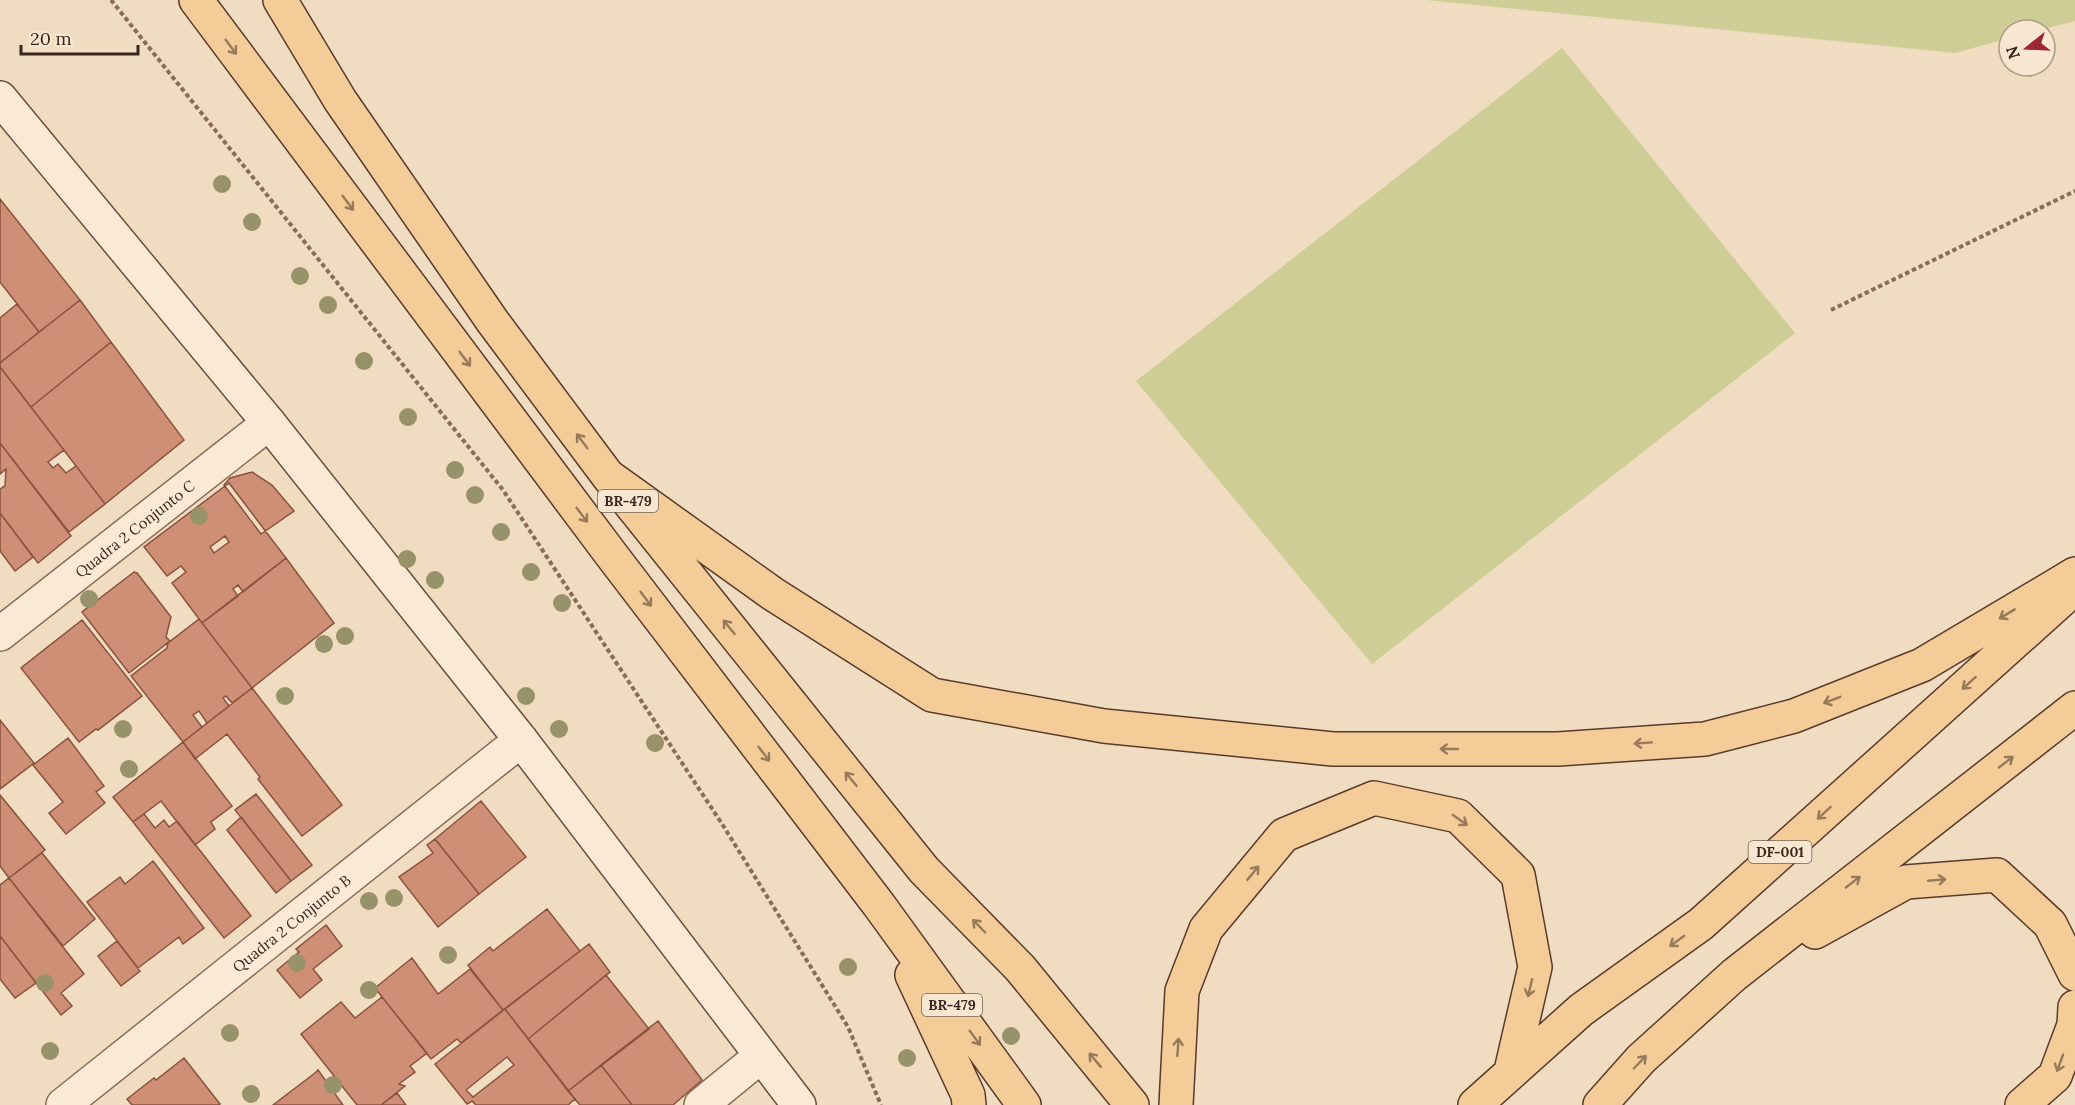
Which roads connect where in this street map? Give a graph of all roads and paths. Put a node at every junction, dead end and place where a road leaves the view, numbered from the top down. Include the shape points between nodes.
1 (111, 0) edge
2 (196, 0) edge
3 (280, 0) edge
4 (3, 106) edge
5 (2075, 191) edge
6 (1831, 310) dead end
7 (268, 423) junction
8 (608, 476) junction
9 (2075, 574) edge
10 (2075, 588) edge
11 (0, 634) edge
12 (2075, 708) edge
13 (521, 740) junction
14 (879, 905) junction
15 (2075, 974) edge
16 (1734, 975) junction
17 (2075, 1006) edge
18 (761, 1056) junction
19 (1511, 1071) junction
20 (63, 1105) edge
21 (701, 1105) edge
22 (799, 1105) edge
23 (881, 1105) edge
24 (969, 1105) edge
25 (1024, 1105) edge
26 (1132, 1105) edge
27 (1176, 1105) edge
28 (1475, 1105) edge
29 (1600, 1105) edge
30 (2022, 1105) edge

1 - 23 path via 503,490 724,827 848,1027
2 -> 14 main road, BR-479
8 -> 3 main road, BR-479 via 486,312 340,100
4 - 7 street
5 - 6 path
7 - 11 street, Quadra 2 Conjunto C
7 - 13 street
9 -> 8 main road via 1922,665 1794,716 1704,739 1558,749 1333,749 1104,726 932,694 773,594
26 -> 8 main road, BR-479 via 1020,968 924,870
10 -> 19 main road, DF-001 via 1701,924 1581,1010
16 -> 12 main road
13 - 18 street
13 - 20 street, Quadra 2 Conjunto B
14 - 24 main road via 968,1095
14 -> 25 main road, BR-479
16 -> 15 main road via 1906,882 1997,875 2050,924
29 -> 16 main road via 1641,1059
17 -> 30 main road via 2074,1025 2055,1076
18 - 21 street
18 - 22 street
27 -> 19 main road via 1182,991 1206,929 1284,835 1374,798 1458,816 1518,875 1535,967
19 - 28 main road, DF-001

